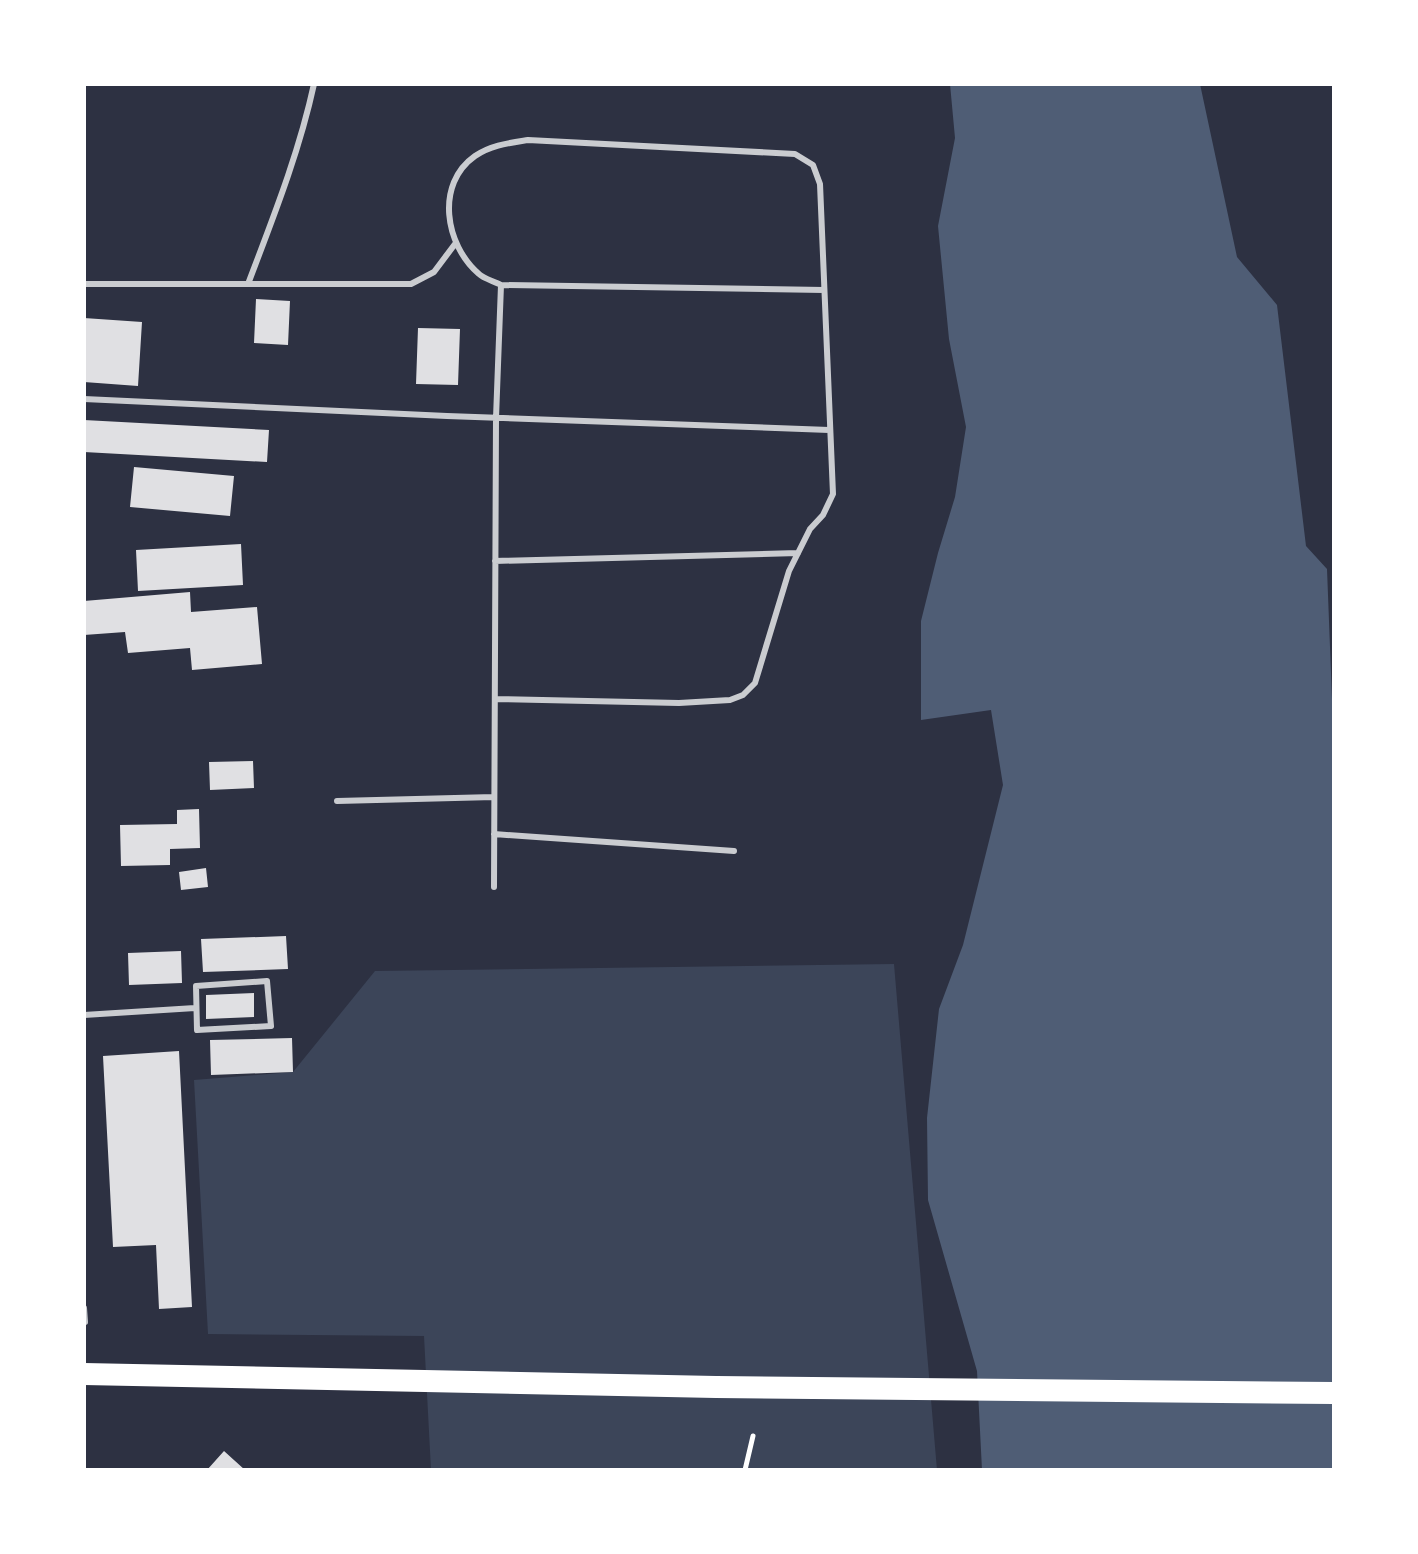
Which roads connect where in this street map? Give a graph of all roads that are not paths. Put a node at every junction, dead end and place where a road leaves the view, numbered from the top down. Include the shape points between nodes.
1 (314, 84) edge
2 (455, 244) junction
3 (84, 284) edge
4 (248, 284) junction
5 (501, 285) junction
6 (824, 290) junction
7 (84, 399) edge
8 (496, 418) junction
9 (829, 430) junction
10 (798, 553) junction
11 (495, 561) junction
12 (495, 699) junction
13 (494, 797) junction
14 (337, 801) dead end
15 (494, 834) junction
16 (734, 851) dead end
17 (494, 887) dead end
18 (195, 1008) junction
19 (84, 1015) edge
20 (84, 1308) edge
21 (85, 1322) edge
22 (84, 1374) edge
23 (1334, 1393) edge

1 - 4 lane via 279,203
2 - 4 lane via 434,272 411,284
2 - 5 lane via 479,274
2 - 6 lane via 448,216 450,192 474,156 496,145 528,140 795,154 813,165 820,184
3 - 4 lane
5 - 6 lane
5 - 8 lane
6 - 9 lane
7 - 8 lane
8 - 9 lane
8 - 11 lane
9 - 10 lane via 833,494
10 - 11 lane
10 - 12 lane via 755,683 743,695 679,703
11 - 12 lane
12 - 13 lane
13 - 14 lane
13 - 15 lane
15 - 16 lane
15 - 17 lane
18 - 18 lane via 197,1030 271,1026 267,981 196,986
18 - 19 lane
20 - 21 lane
22 - 23 highway

